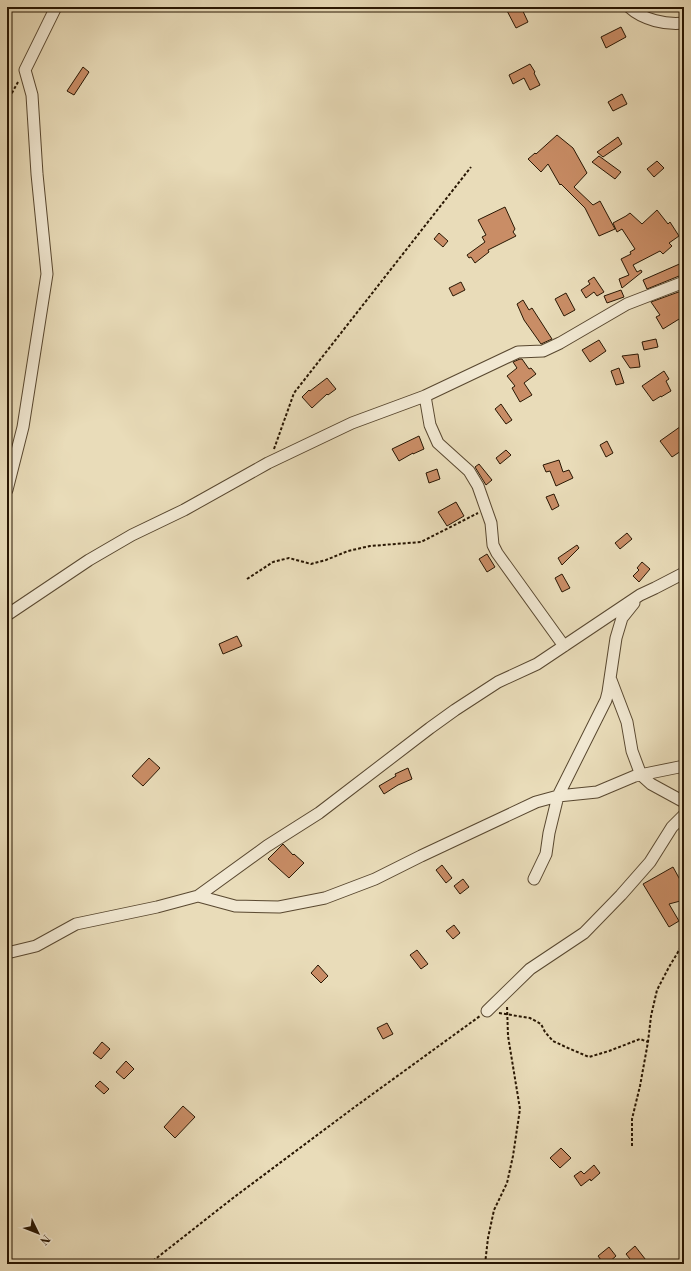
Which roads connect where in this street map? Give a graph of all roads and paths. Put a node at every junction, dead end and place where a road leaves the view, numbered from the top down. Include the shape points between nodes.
1 (56, 7) edge
2 (630, 7) edge
3 (684, 23) edge
4 (25, 70) junction
5 (7, 102) edge
6 (471, 167) dead end
7 (684, 282) edge
8 (425, 396) junction
9 (268, 463) junction
10 (7, 490) edge
11 (486, 508) junction
12 (684, 573) edge
13 (247, 579) dead end
14 (640, 595) junction
15 (7, 615) edge
16 (564, 646) junction
17 (610, 678) junction
18 (684, 766) edge
19 (641, 775) junction
20 (558, 796) junction
21 (684, 802) edge
22 (684, 815) edge
23 (534, 879) dead end
24 (198, 896) junction
25 (684, 942) edge
26 (7, 953) edge
27 (508, 992) junction
28 (487, 1011) junction
29 (507, 1014) junction
30 (648, 1042) junction
31 (632, 1146) dead end
32 (149, 1264) edge
33 (485, 1264) edge

1 - 4 street
2 - 3 street via 636,13 658,21
4 - 5 path
4 - 10 street via 32,95 37,174 48,274 23,427
6 - 9 path via 294,393
7 - 8 street via 627,304 543,351 518,352
8 - 9 street via 352,423
8 - 11 street via 430,425 438,443 469,471
9 - 15 street via 89,560
11 - 13 path via 421,542 370,546 310,564 289,558 273,562
11 - 16 street via 491,523 493,545
12 - 14 street
14 - 16 street
14 - 17 street via 622,618
16 - 24 street via 537,664 498,682 462,706 319,813
17 - 19 street via 627,722 632,751
17 - 20 street via 606,700
18 - 19 street
19 - 20 street via 597,792
19 - 21 street via 651,784
20 - 23 street via 546,854
20 - 24 street via 536,802 375,879 324,898 279,907 235,906
22 - 27 street via 672,827 650,862 584,933 530,969
24 - 26 street via 76,924 36,946
25 - 30 path via 657,990
27 - 28 street
27 - 29 path
28 - 29 path
28 - 32 path via 233,1198
29 - 30 path via 530,1018 541,1024 553,1041 589,1057 640,1039
29 - 33 path via 520,1109 513,1156 506,1183 494,1210
30 - 31 path via 632,1119

